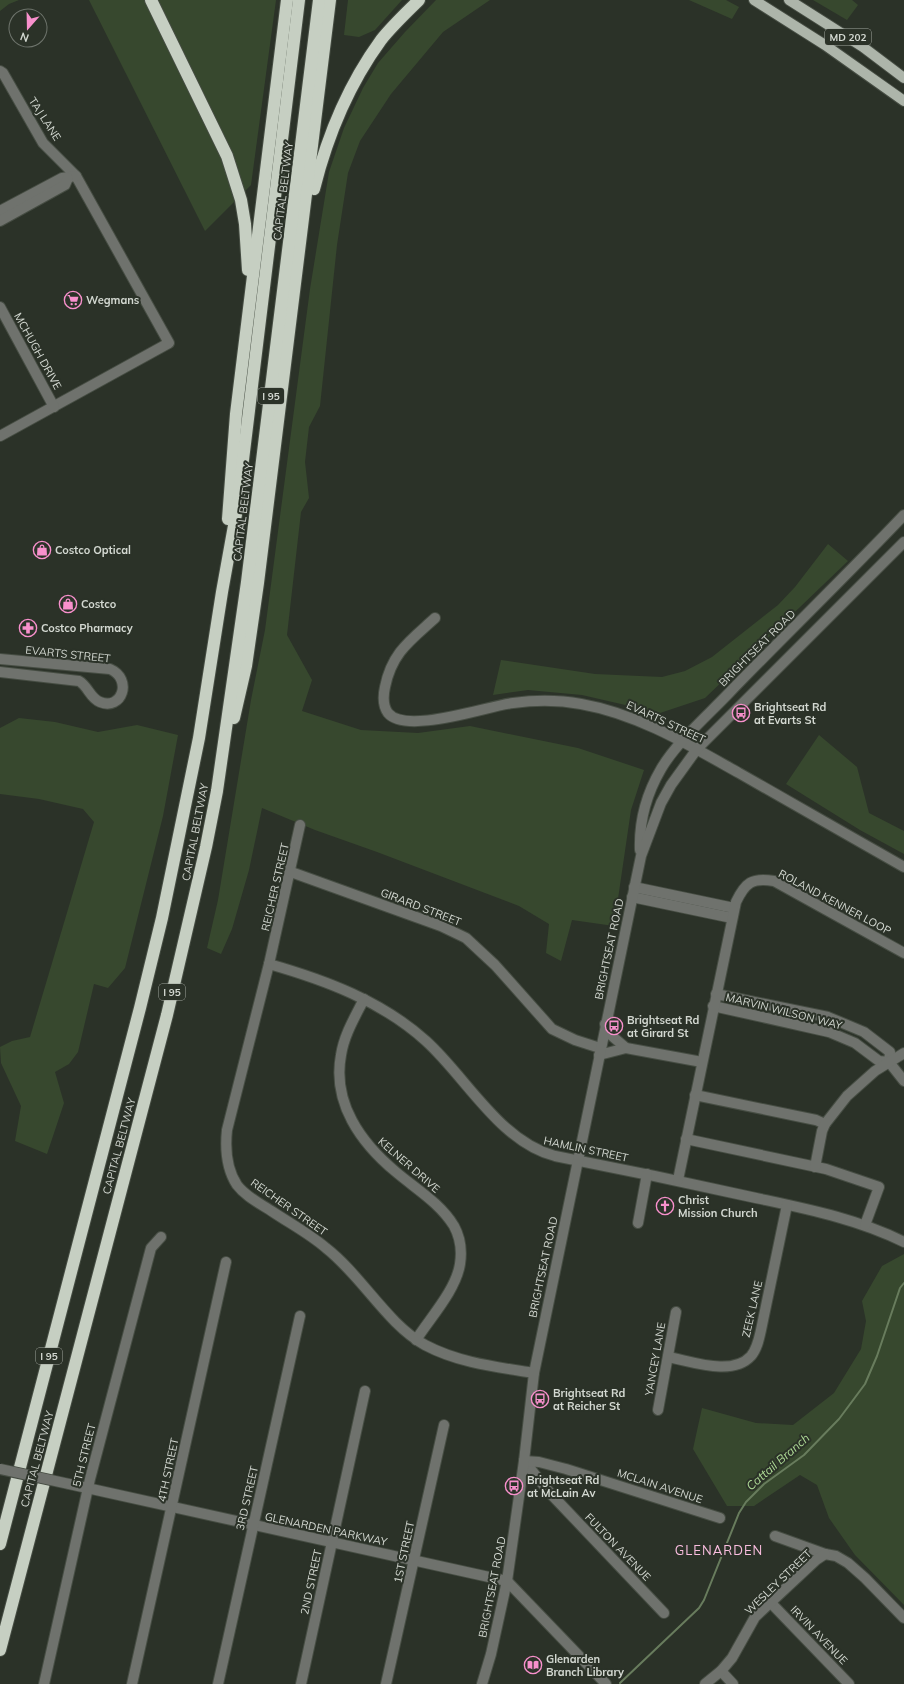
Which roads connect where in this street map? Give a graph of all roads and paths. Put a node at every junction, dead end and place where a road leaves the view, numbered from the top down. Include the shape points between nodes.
1 (151, 0) edge
2 (287, 0) edge
3 (299, 0) edge
4 (319, 0) edge
5 (330, 0) edge
6 (419, 0) edge
7 (754, 0) edge
8 (789, 0) edge
9 (0, 71) edge
10 (904, 78) edge
11 (904, 101) edge
12 (72, 177) junction
13 (0, 211) edge
14 (0, 222) edge
15 (300, 247) junction
16 (0, 307) edge
17 (248, 317) junction
18 (54, 407) junction
19 (0, 436) edge
20 (904, 516) edge
21 (904, 542) edge
22 (222, 592) junction
23 (435, 618) dead end
24 (0, 659) edge
25 (0, 672) edge
26 (682, 742) junction
27 (697, 749) junction
28 (217, 791) junction
29 (300, 825) dead end
30 (640, 856) junction
31 (904, 867) edge
32 (291, 872) junction
33 (633, 892) junction
34 (733, 913) junction
35 (904, 952) edge
36 (269, 964) junction
37 (716, 994) junction
38 (364, 999) junction
39 (713, 1006) junction
40 (605, 1024) junction
41 (626, 1048) junction
42 (599, 1051) junction
43 (904, 1053) edge
44 (702, 1062) junction
45 (889, 1062) junction
46 (904, 1081) edge
47 (695, 1095) junction
48 (825, 1124) junction
49 (686, 1139) junction
50 (577, 1161) junction
51 (814, 1167) junction
52 (647, 1174) junction
53 (678, 1180) junction
54 (787, 1204) junction
55 (638, 1223) dead end
56 (865, 1225) junction
57 (161, 1237) dead end
58 (904, 1242) edge
59 (226, 1262) dead end
60 (676, 1312) dead end
61 (300, 1316) dead end
62 (416, 1340) junction
63 (668, 1357) junction
64 (534, 1373) junction
65 (365, 1390) dead end
66 (658, 1410) dead end
67 (444, 1425) dead end
68 (524, 1461) junction
69 (0, 1469) edge
70 (87, 1488) junction
71 (172, 1507) junction
72 (720, 1518) dead end
73 (253, 1525) junction
74 (775, 1536) dead end
75 (332, 1543) junction
76 (0, 1544) edge
77 (825, 1554) junction
78 (414, 1560) junction
79 (507, 1581) junction
80 (771, 1603) junction
81 (664, 1613) dead end
82 (904, 1618) edge
83 (0, 1650) edge
84 (721, 1671) junction
85 (44, 1684) edge
86 (132, 1684) edge
87 (218, 1684) edge
88 (301, 1684) edge
89 (386, 1684) edge
90 (482, 1684) edge
91 (606, 1684) edge
92 (705, 1684) edge
93 (733, 1684) edge
94 (849, 1684) edge

1 - 17 highway via 204,107 235,178 242,206 247,246
2 - 17 highway
3 - 22 highway, CAPITAL BELTWAY / I 95 via 237,509
4 - 28 highway, CAPITAL BELTWAY / I 95 via 256,511
5 - 15 highway
6 - 15 highway via 382,40 367,61 338,117 319,169
7 - 11 main road, MD 202 via 825,45
8 - 10 main road, MD 202 via 863,47
9 - 12 street, TAJ LANE via 43,143
12 - 13 street via 62,178
12 - 14 street via 65,185
12 - 18 street, TAJ LANE via 169,343
15 - 28 highway via 262,559 246,666
16 - 18 street, MCHUGH DRIVE
17 - 22 highway via 236,414
18 - 19 street
20 - 26 street, BRIGHTSEAT ROAD
21 - 27 street, BRIGHTSEAT ROAD
22 - 76 highway, CAPITAL BELTWAY / I 95 via 199,738 162,918
23 - 26 street, EVARTS STREET via 402,649 389,670 384,700 387,711 393,717 406,722 424,721 513,703 566,702 626,716
24 - 25 street, EVARTS STREET via 110,669 121,677 123,690 116,702 107,704 93,698 79,681
26 - 27 street, EVARTS STREET
26 - 30 street, BRIGHTSEAT ROAD via 668,758 652,788 641,830
27 - 30 street, BRIGHTSEAT ROAD via 671,785
27 - 31 street, EVARTS STREET
28 - 83 highway, CAPITAL BELTWAY / I 95 via 167,1015
29 - 32 street, REICHER STREET
30 - 33 street, BRIGHTSEAT ROAD
32 - 36 street, REICHER STREET
32 - 42 street, GIRARD STREET via 441,926 466,938 495,965 552,1029
33 - 34 street
33 - 40 street, BRIGHTSEAT ROAD
34 - 35 street, ROLAND KENNER LOOP via 741,890 748,884 756,880 774,881
34 - 37 street, ROLAND KENNER LOOP
36 - 38 street, HAMLIN STREET via 325,982
36 - 62 street, REICHER STREET via 227,1130 226,1158 230,1172 238,1187 250,1197 310,1236 341,1260 396,1322
37 - 39 street, ROLAND KENNER LOOP
37 - 45 street, MARVIN WILSON WAY via 828,1017 848,1024 864,1032 890,1052
38 - 50 street, HAMLIN STREET via 426,1040 518,1139 546,1154
38 - 62 street, KELNER DRIVE via 348,1031 341,1056 340,1082 347,1112 369,1147 449,1219 457,1232 460,1245 460,1264 455,1281
39 - 44 street, ROLAND KENNER LOOP
39 - 45 street, MARVIN WILSON WAY via 829,1032 855,1044 879,1062
40 - 41 street via 612,1036
40 - 42 street, BRIGHTSEAT ROAD
41 - 42 street
41 - 44 street
42 - 50 street, BRIGHTSEAT ROAD
43 - 45 street
44 - 47 street, ROLAND KENNER LOOP
45 - 46 street, MARVIN WILSON WAY
45 - 48 street via 847,1096
47 - 48 street
47 - 49 street, ROLAND KENNER LOOP
48 - 51 street
49 - 51 street
49 - 53 street, ROLAND KENNER LOOP
50 - 52 street, HAMLIN STREET
50 - 64 street, BRIGHTSEAT ROAD
51 - 56 street via 879,1187
52 - 53 street, HAMLIN STREET
52 - 55 street
53 - 54 street, HAMLIN STREET
54 - 56 street, HAMLIN STREET
54 - 63 street, ZEEK LANE via 761,1330 757,1346 750,1356 737,1365 721,1367
56 - 58 street, HAMLIN STREET
57 - 70 street, 5TH STREET via 153,1244 149,1254
59 - 71 street, 4TH STREET
60 - 63 street, YANCEY LANE
61 - 73 street, 3RD STREET
62 - 64 street, REICHER STREET via 459,1359
63 - 66 street, YANCEY LANE
64 - 68 street, BRIGHTSEAT ROAD
65 - 75 street, 2ND STREET
67 - 78 street, 1ST STREET
68 - 72 street, MCLAIN AVENUE via 554,1465
68 - 79 street, BRIGHTSEAT ROAD
68 - 81 street, FULTON AVENUE via 555,1498
69 - 70 street, GLENARDEN PARKWAY, bridge
70 - 71 street, GLENARDEN PARKWAY
70 - 85 street, 5TH STREET
71 - 73 street, GLENARDEN PARKWAY
71 - 86 street, 4TH STREET
73 - 75 street, GLENARDEN PARKWAY
73 - 87 street, 3RD STREET
74 - 77 street
75 - 78 street, GLENARDEN PARKWAY
75 - 88 street, 2ND STREET
77 - 80 street, WESLEY STREET
77 - 82 street via 836,1556 854,1567
78 - 79 street, GLENARDEN PARKWAY
78 - 89 street, 1ST STREET
79 - 90 street, BRIGHTSEAT ROAD
79 - 91 street
80 - 84 street, WESLEY STREET via 752,1622 736,1652
80 - 94 street, IRVIN AVENUE
84 - 92 street, WESLEY STREET
84 - 93 street

